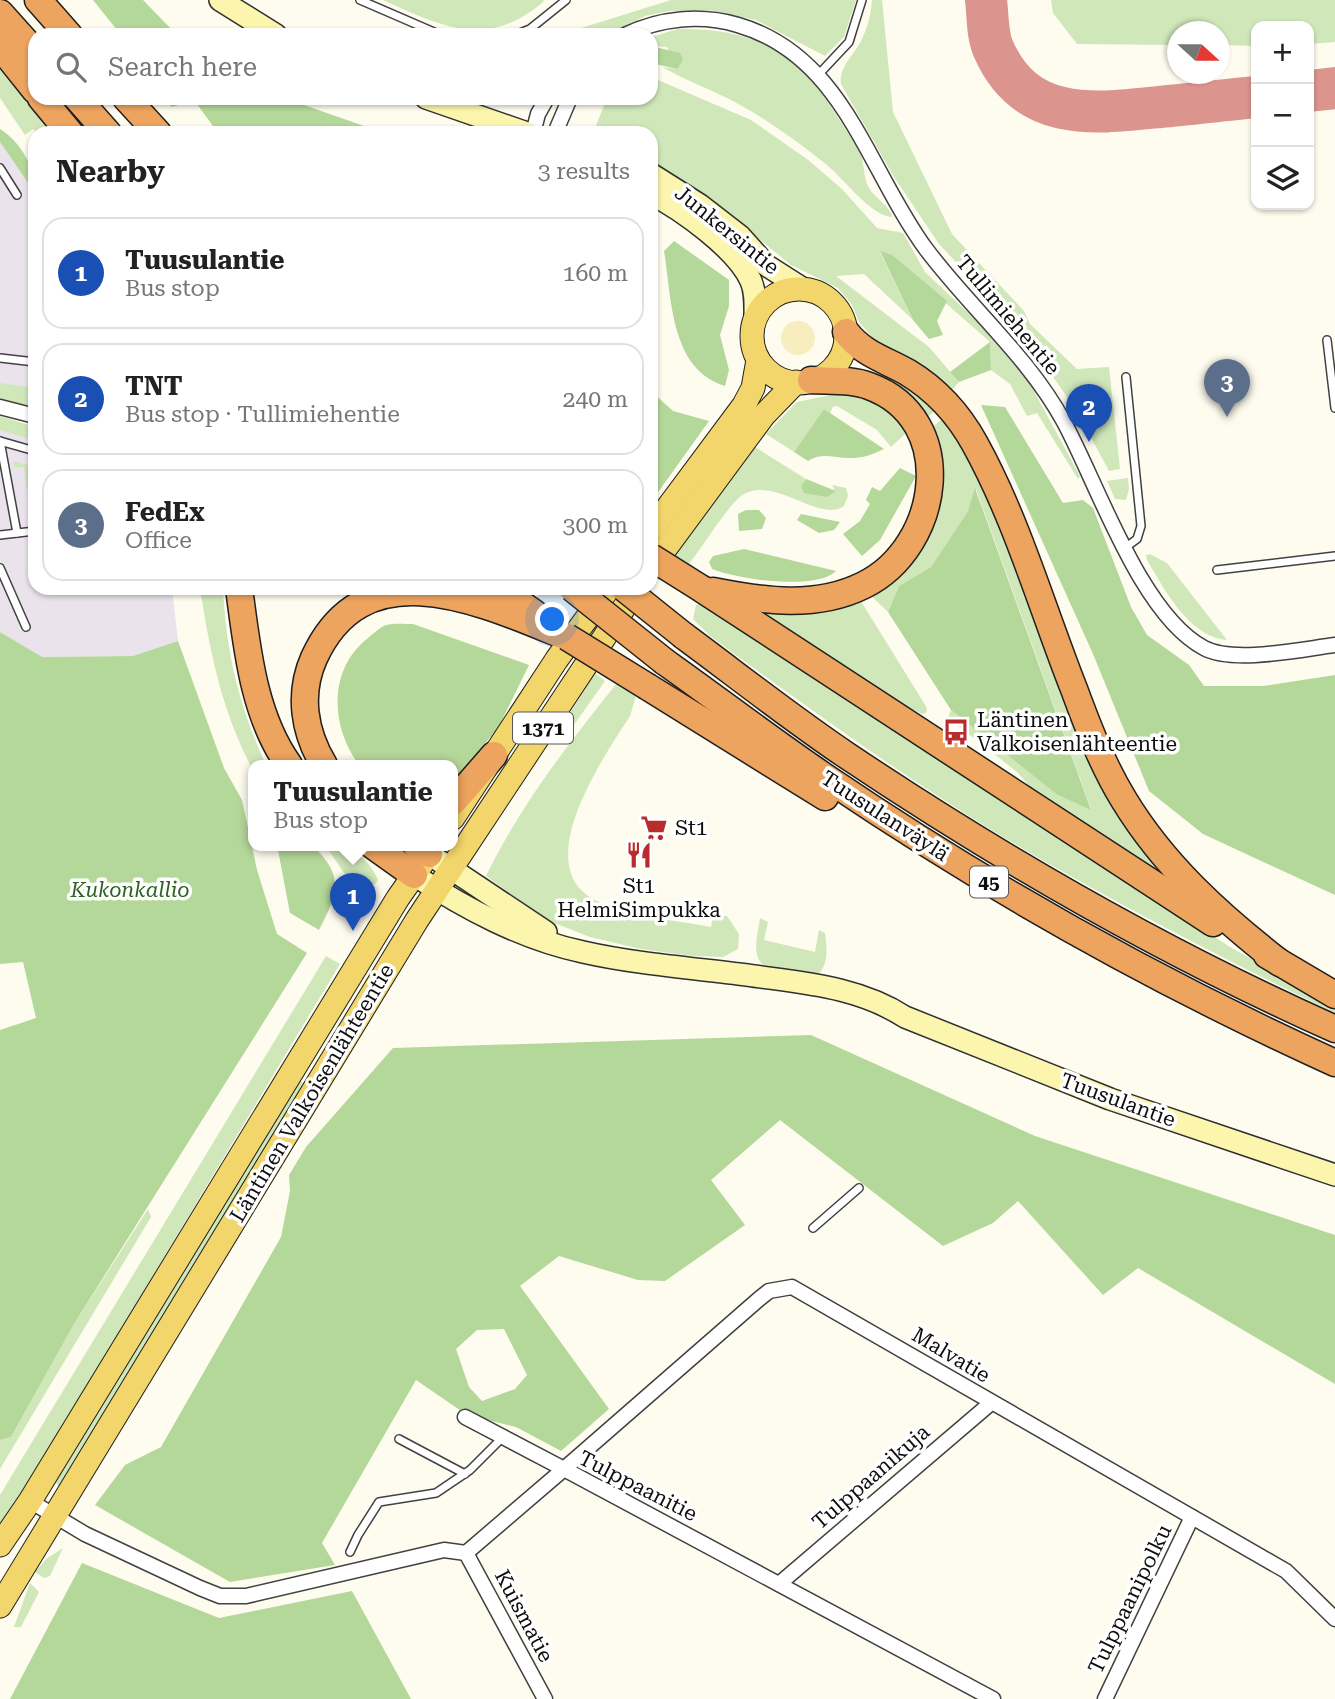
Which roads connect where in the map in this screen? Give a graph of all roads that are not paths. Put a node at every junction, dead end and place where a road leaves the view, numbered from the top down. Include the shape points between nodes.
1 (38, 0) edge
2 (220, 0) edge
3 (360, 0) edge
4 (566, 0) edge
5 (862, 0) edge
6 (0, 13) edge
7 (63, 28) edge
8 (265, 28) edge
9 (424, 28) edge
10 (531, 28) edge
11 (642, 28) edge
12 (28, 44) edge
13 (0, 46) edge
14 (819, 74) junction
15 (28, 81) edge
16 (47, 105) edge
17 (83, 105) edge
18 (132, 105) edge
19 (446, 105) edge
20 (543, 105) edge
21 (567, 105) edge
22 (64, 126) edge
23 (102, 126) edge
24 (152, 126) edge
25 (507, 126) edge
26 (535, 126) edge
27 (558, 126) edge
28 (0, 168) edge
29 (658, 178) edge
30 (17, 195) dead end
31 (658, 199) edge
32 (802, 288) junction
33 (755, 319) junction
34 (846, 332) junction
35 (1327, 340) dead end
36 (0, 358) edge
37 (758, 360) junction
38 (28, 361) edge
39 (1126, 377) dead end
40 (804, 381) junction
41 (0, 407) edge
42 (1335, 408) edge
43 (28, 414) edge
44 (0, 441) edge
45 (28, 449) edge
46 (658, 521) edge
47 (28, 532) edge
48 (17, 533) junction
49 (0, 535) edge
50 (1126, 547) junction
51 (1335, 556) edge
52 (658, 559) edge
53 (658, 561) edge
54 (0, 568) edge
55 (1217, 570) dead end
56 (702, 589) junction
57 (240, 595) edge
58 (392, 595) edge
59 (436, 595) edge
60 (506, 595) edge
61 (581, 595) edge
62 (603, 595) edge
63 (632, 595) edge
64 (633, 595) edge
65 (533, 618) junction
66 (26, 627) dead end
67 (1335, 645) edge
68 (494, 755) junction
69 (287, 760) edge
70 (321, 760) edge
71 (458, 796) edge
72 (458, 810) edge
73 (403, 851) edge
74 (423, 855) edge
75 (451, 869) junction
76 (971, 871) junction
77 (436, 890) junction
78 (585, 953) junction
79 (1280, 963) junction
80 (1335, 995) edge
81 (1335, 1029) edge
82 (1335, 1063) edge
83 (1335, 1175) edge
84 (859, 1188) dead end
85 (813, 1228) dead end
86 (991, 1403) junction
87 (465, 1417) dead end
88 (504, 1436) junction
89 (399, 1439) dead end
90 (564, 1469) junction
91 (465, 1474) junction
92 (30, 1501) junction
93 (55, 1517) junction
94 (1192, 1517) junction
95 (0, 1545) edge
96 (350, 1552) dead end
97 (466, 1553) junction
98 (779, 1584) junction
99 (0, 1606) edge
100 (1335, 1619) edge
101 (545, 1699) edge
102 (993, 1699) edge
103 (1105, 1699) edge

1 - 7 highway
2 - 8 main road
3 - 9 lane
4 - 10 lane
5 - 14 lane via 849,42
6 - 12 highway
11 - 14 street, Tullimiehentie via 689,19 722,20 784,44
13 - 15 highway
14 - 50 street, Tullimiehentie via 925,247 1036,375
16 - 22 highway
17 - 23 highway
18 - 24 highway
19 - 25 main road
20 - 26 street
21 - 27 street
28 - 30 lane
29 - 32 main road, Junkersintie via 700,205 740,236 766,265
31 - 33 main road, Junkersintie via 728,250 749,277 755,293
32 - 33 main road via 773,298
32 - 34 main road via 833,301
33 - 37 main road via 752,346
34 - 40 main road via 840,357 823,375
34 - 79 highway via 866,353 931,388 957,416 1005,511 1090,733 1123,799 1176,871
35 - 42 lane
36 - 38 lane
37 - 40 main road via 778,378
37 - 46 main road via 753,388 744,405
39 - 50 lane via 1141,526 1137,539
40 - 52 main road via 764,415
40 - 56 highway via 867,384 891,398 915,424 924,443 931,481 921,527 895,564 848,592 785,601
41 - 43 street
44 - 45 lane
44 - 48 lane
47 - 48 lane
48 - 49 lane
50 - 67 street, Tullimiehentie via 1146,588 1181,631 1206,649 1233,655
51 - 55 lane
53 - 56 highway, bridge
54 - 66 lane
56 - 79 highway
57 - 69 highway via 262,709
58 - 70 highway via 373,597 334,625 310,668 304,694 306,722
59 - 65 highway
60 - 65 highway
61 - 76 highway, Tuusulanväylä / 45, bridge via 828,779
62 - 68 main road, 1371
63 - 75 main road, Läntinen Valkoisenlähteentie / 1371
64 - 81 highway, Tuusulanväylä / 45, bridge via 845,755 985,842 1254,993
65 - 76 highway, bridge via 891,838
68 - 71 highway
68 - 72 main road, 1371
73 - 74 highway
74 - 75 main road, Tuusulantie
74 - 77 main road, Tuusulantie
74 - 92 main road, Läntinen Valkoisenlähteentie
75 - 77 main road, Läntinen Valkoisenlähteentie
75 - 78 main road, Tuusulantie via 527,922
76 - 82 highway, Tuusulanväylä / 45 via 1102,948 1244,1022
77 - 78 main road, Tuusulantie via 513,930
77 - 93 main road, Läntinen Valkoisenlähteentie
78 - 83 main road, Tuusulantie via 747,975 789,990 905,1017 1110,1099
79 - 80 highway
84 - 85 lane
86 - 90 street, Malvatie via 802,1291 780,1287 759,1298
86 - 94 street, Malvatie
86 - 98 street, Tulppaanikuja
87 - 88 street
88 - 90 street
88 - 91 lane
89 - 91 lane
90 - 97 street, Tulppaanitie
90 - 98 street, Tulppaanitie
91 - 96 lane via 436,1493 379,1502
92 - 93 street
92 - 95 main road, Läntinen Valkoisenlähteentie
93 - 97 street via 220,1597 246,1596 444,1550
93 - 99 main road, Läntinen Valkoisenlähteentie
94 - 100 street, Malvatie via 1286,1571
94 - 103 street, Tulppaanipolku
97 - 101 street, Kuismatie
98 - 102 street, Tulppaanitie

